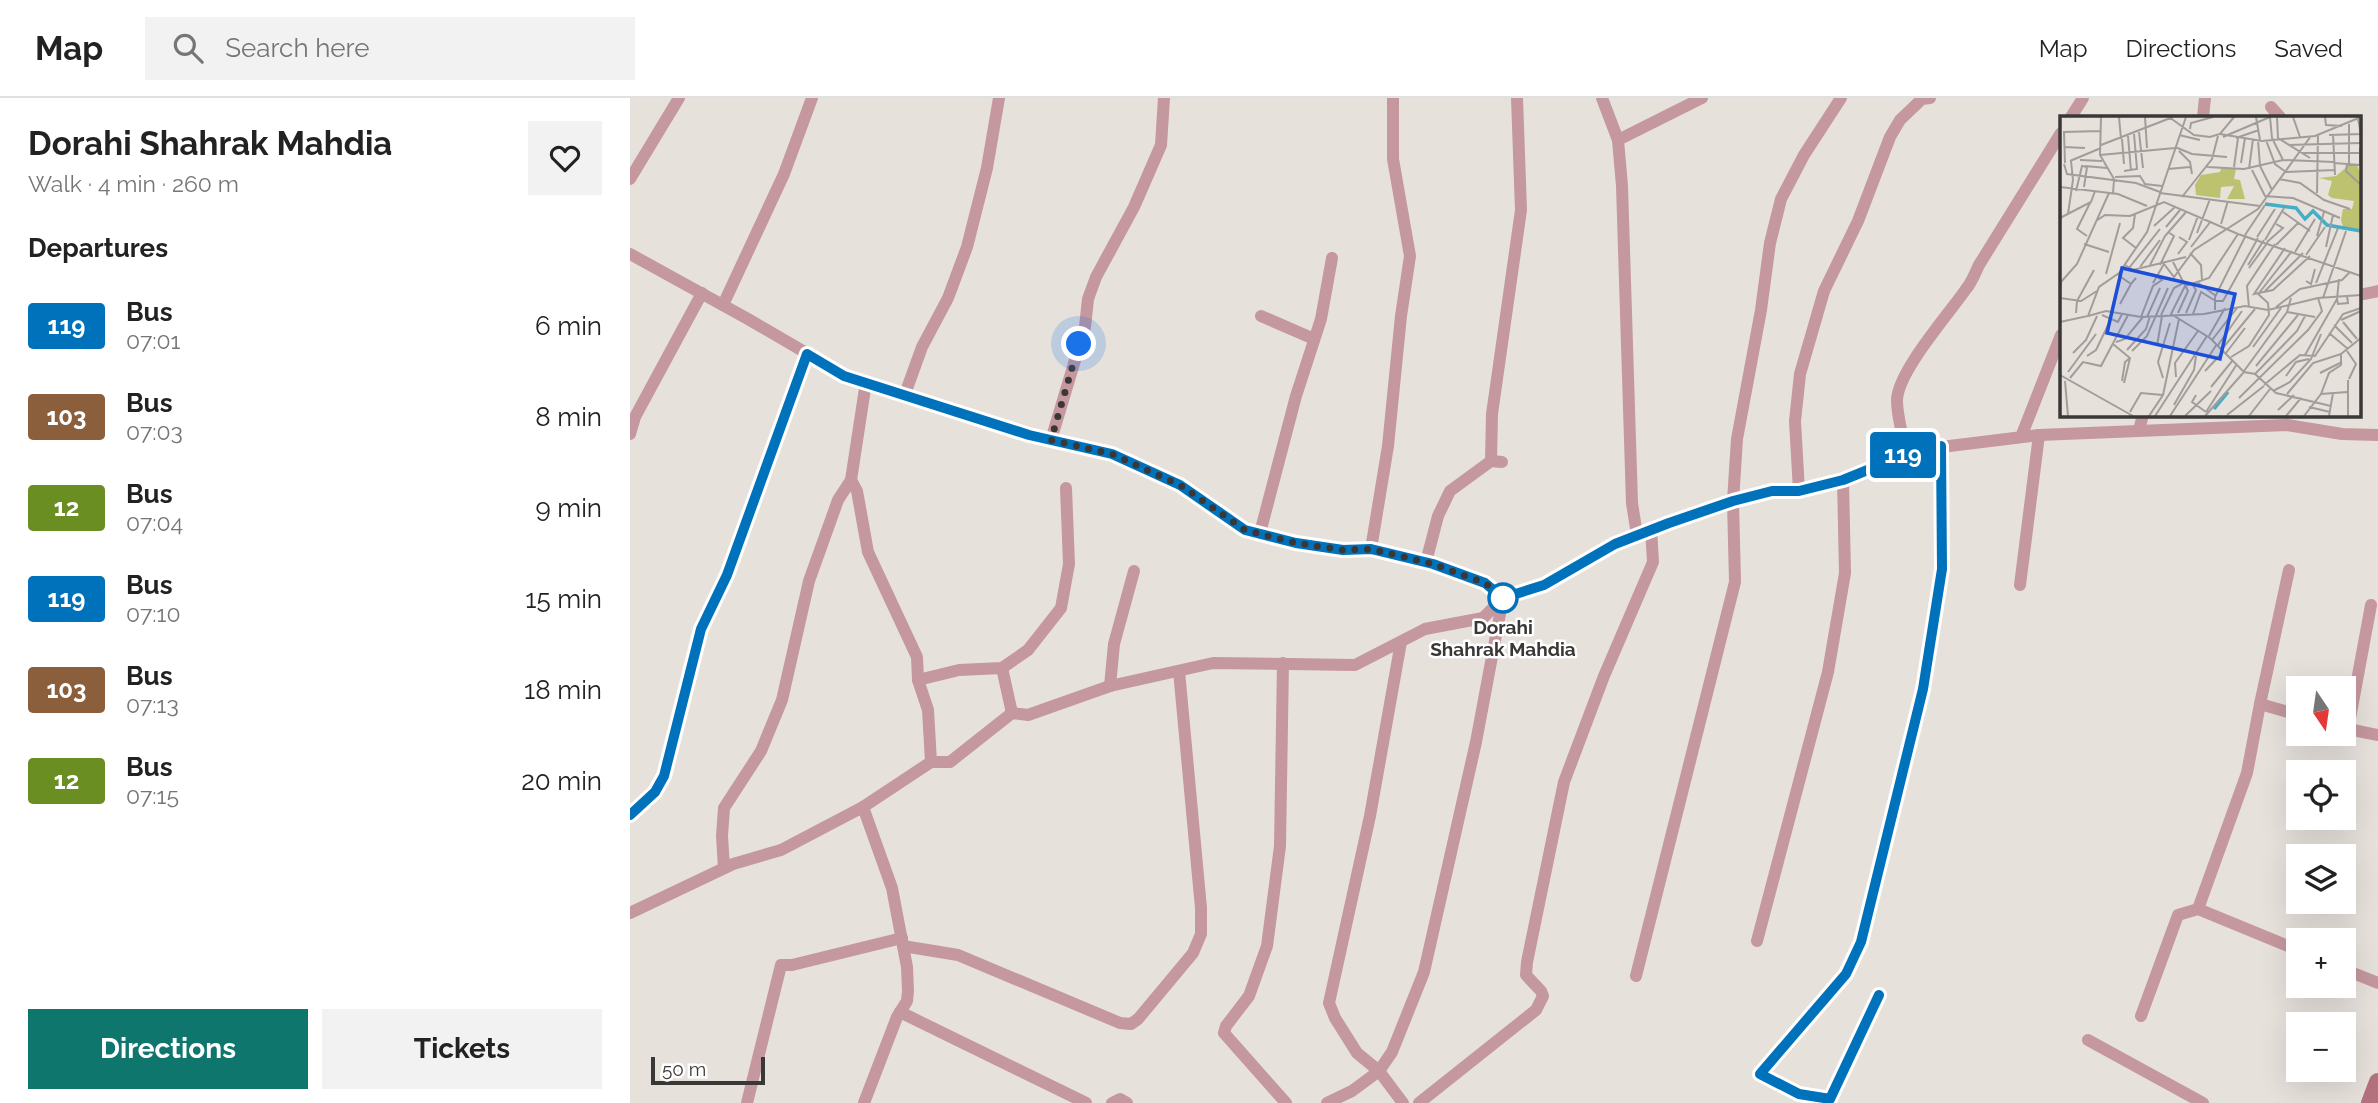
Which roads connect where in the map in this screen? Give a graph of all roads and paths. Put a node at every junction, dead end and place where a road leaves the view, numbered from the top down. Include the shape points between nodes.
1 (679, 98) edge
2 (812, 98) edge
3 (999, 98) edge
4 (1164, 98) edge
5 (1393, 98) edge
6 (1517, 98) edge
7 (1602, 98) edge
8 (1702, 98) edge
9 (1841, 98) edge
10 (1930, 98) edge
11 (2083, 98) edge
12 (2205, 98) edge
13 (2072, 116) edge
14 (2203, 116) edge
15 (2060, 135) edge
16 (1618, 139) junction
17 (630, 179) edge
18 (630, 254) edge
19 (1332, 258) dead end
20 (2378, 291) edge
21 (702, 293) junction
22 (2360, 295) edge
23 (723, 305) junction
24 (1261, 316) dead end
25 (2060, 338) edge
26 (1314, 339) junction
27 (807, 354) junction
28 (866, 382) junction
29 (905, 394) junction
30 (2143, 416) edge
31 (2231, 421) edge
32 (2139, 430) junction
33 (630, 434) edge
34 (2039, 435) junction
35 (2378, 435) edge
36 (2021, 437) junction
37 (1051, 440) junction
38 (1941, 446) junction
39 (1907, 454) junction
40 (851, 480) junction
41 (1843, 480) junction
42 (1066, 488) dead end
43 (1799, 491) junction
44 (1733, 501) junction
45 (1651, 529) junction
46 (1260, 533) junction
47 (1637, 535) junction
48 (1371, 549) junction
49 (1426, 562) junction
50 (2290, 570) dead end
51 (1134, 571) dead end
52 (2020, 585) dead end
53 (1503, 598) junction
54 (2371, 605) dead end
55 (1401, 642) junction
56 (1283, 663) junction
57 (1002, 668) junction
58 (1180, 671) junction
59 (2356, 679) edge
60 (918, 680) junction
61 (1110, 686) junction
62 (2260, 704) junction
63 (2286, 712) edge
64 (1012, 713) junction
65 (2356, 731) edge
66 (2378, 735) edge
67 (931, 762) junction
68 (863, 807) junction
69 (630, 815) edge
70 (724, 868) junction
71 (2198, 909) junction
72 (630, 913) edge
73 (1757, 941) dead end
74 (903, 942) junction
75 (2286, 945) edge
76 (2356, 974) edge
77 (1636, 976) dead end
78 (2378, 983) edge
79 (1879, 995) dead end
80 (900, 1012) junction
81 (2141, 1016) dead end
82 (2088, 1040) dead end
83 (1379, 1071) junction
84 (2378, 1082) edge
85 (1829, 1101) edge
86 (747, 1103) edge
87 (864, 1103) edge
88 (1086, 1103) edge
89 (1112, 1103) edge
90 (1127, 1103) edge
91 (1286, 1103) edge
92 (1327, 1103) edge
93 (1403, 1103) edge
94 (1419, 1103) edge
95 (2203, 1103) edge
96 (2370, 1103) edge

1 - 17 street
2 - 23 street via 784,174
3 - 29 street via 967,247
4 - 37 street via 1161,145 1096,276
5 - 48 street via 1393,159 1410,256
6 - 49 street via 1521,210 1492,414 1497,462 1450,491 1437,516
7 - 16 street
8 - 16 street
9 - 44 street via 1781,199 1769,243 1737,439
10 - 43 street via 1922,99 1900,120 1890,137 1858,221 1824,291 1800,374 1795,421
11 - 13 street
12 - 14 street
15 - 39 street via 1968,287 1905,376 1897,397
16 - 47 street
18 - 21 street
19 - 26 street
20 - 22 street
21 - 23 street
21 - 33 street
23 - 27 street
24 - 26 street
25 - 36 street
26 - 46 street
27 - 28 street via 844,376
27 - 69 street via 727,575 701,629 664,776 655,792
28 - 29 street
28 - 40 street
29 - 37 street
30 - 32 street
31 - 32 street
31 - 35 street
32 - 34 street
34 - 36 street
34 - 52 street
36 - 38 street
37 - 46 street via 1112,454 1180,485 1245,530
38 - 39 street
38 - 85 street via 1942,569 1923,689 1861,942 1846,974 1760,1074 1799,1094
39 - 41 street
40 - 60 street via 858,491 868,552 917,657
40 - 70 street via 838,500 808,581 782,700 761,751 723,808
41 - 43 street
41 - 73 street via 1845,573 1828,671
42 - 57 street via 1069,564 1061,608 1028,650
43 - 44 street via 1772,491
44 - 45 street
44 - 77 street via 1735,582
45 - 47 street
45 - 94 street via 1653,562 1564,782 1527,962 1526,975 1543,996 1536,1010
46 - 48 street via 1296,543
47 - 53 street via 1544,585
48 - 49 street
49 - 53 street via 1485,583
50 - 62 street
51 - 61 street via 1114,644
53 - 55 street via 1483,618 1425,629
53 - 83 street via 1424,972 1392,1052
54 - 59 street
55 - 56 street via 1355,665
55 - 83 street via 1370,816 1329,1003 1357,1053
56 - 58 street via 1213,663
56 - 91 street via 1280,846 1267,946 1249,996 1224,1033
57 - 60 street via 958,670
57 - 64 street
58 - 61 street
58 - 74 street via 1201,934 1193,953 1138,1019 1120,1023 958,955
60 - 67 street via 928,710
61 - 64 street via 1028,715
62 - 63 street
62 - 71 street via 2247,774
64 - 67 street via 950,762
65 - 66 street
67 - 68 street
68 - 70 street via 781,850
68 - 74 street via 892,888
70 - 72 street
71 - 75 street
71 - 81 street via 2178,915
74 - 80 street via 908,991
74 - 86 street via 782,965
76 - 78 street
79 - 85 street
80 - 87 street
80 - 88 street
82 - 95 street
83 - 92 street
83 - 93 street
84 - 96 street
89 - 90 street via 1120,1099

